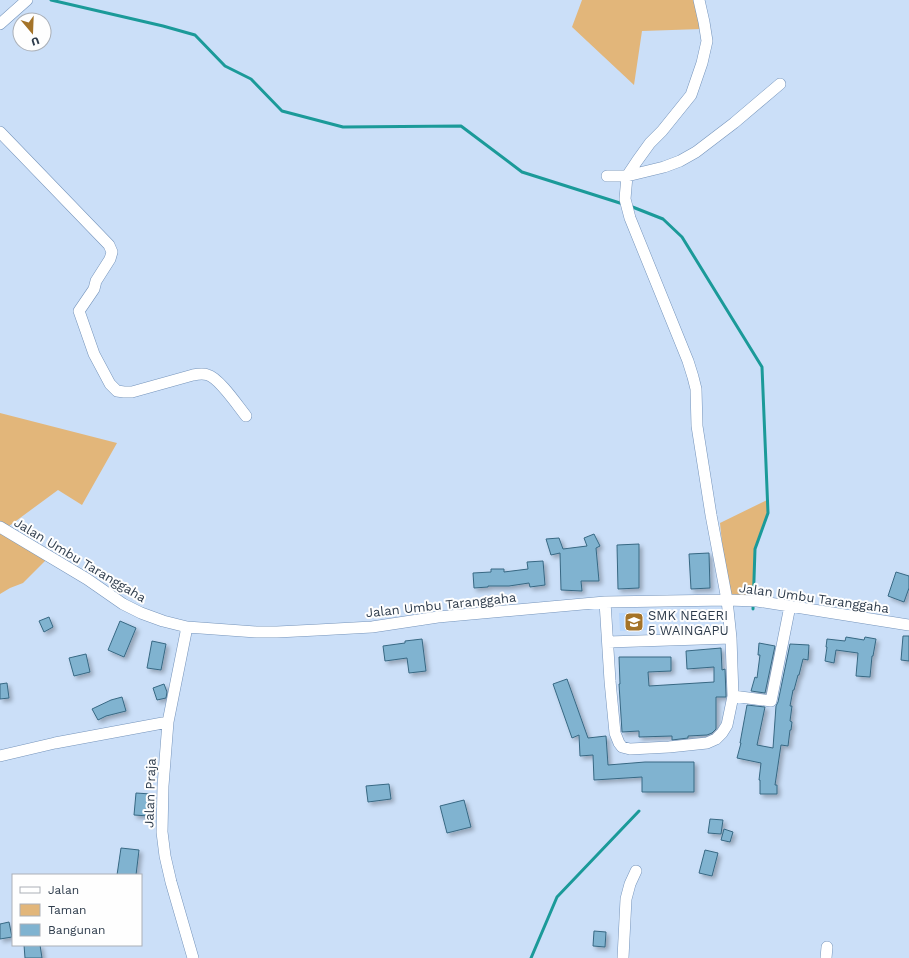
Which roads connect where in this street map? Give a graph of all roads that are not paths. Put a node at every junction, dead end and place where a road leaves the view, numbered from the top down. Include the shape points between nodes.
1 (27, 0) edge
2 (699, 0) edge
3 (0, 24) edge
4 (780, 84) dead end
5 (0, 132) edge
6 (607, 176) dead end
7 (627, 176) junction
8 (246, 416) dead end
9 (0, 527) edge
10 (727, 600) junction
11 (605, 602) junction
12 (790, 606) junction
13 (909, 625) edge
14 (187, 627) junction
15 (731, 638) junction
16 (608, 642) junction
17 (733, 696) junction
18 (168, 722) junction
19 (0, 756) edge
20 (636, 871) dead end
21 (194, 958) edge
22 (623, 958) edge

1 - 3 street
2 - 7 street via 707,41 691,95 641,155
4 - 7 street via 696,152 664,167
5 - 8 street via 110,245 110,259 79,311 94,354 110,384 117,391 132,392 193,375 209,375 219,382
6 - 7 street
7 - 10 street via 625,199 630,218 694,377 697,426
9 - 14 street, Jalan Umbu Taranggaha via 87,579 123,604 156,619
10 - 11 street, Jalan Umbu Taranggaha
10 - 12 street, Jalan Umbu Taranggaha
10 - 15 street
11 - 14 street, Jalan Umbu Taranggaha via 445,616 372,627 256,632
11 - 16 street
12 - 13 street, Jalan Umbu Taranggaha
12 - 17 street via 771,702
14 - 18 street, Jalan Praja
15 - 16 street
15 - 17 street
16 - 17 street via 615,733 622,747 669,748 707,743 722,733 727,725
18 - 19 street
18 - 21 street, Jalan Praja via 162,832 165,856
20 - 22 street via 626,899

